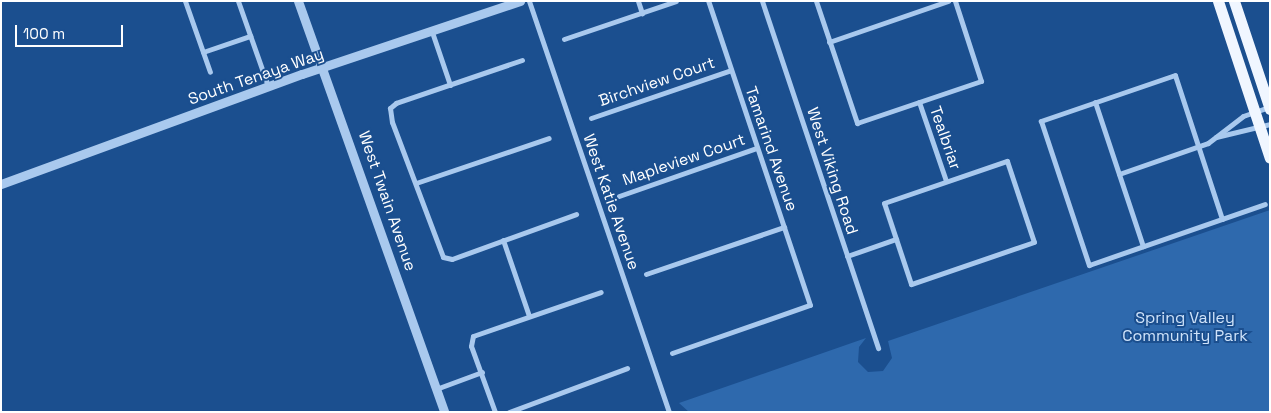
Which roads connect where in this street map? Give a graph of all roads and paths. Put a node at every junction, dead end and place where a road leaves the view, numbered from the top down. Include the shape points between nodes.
1 (185, 1) edge
2 (238, 1) edge
3 (298, 1) edge
4 (520, 1) edge
5 (529, 1) edge
6 (638, 1) edge
7 (676, 1) edge
8 (708, 1) edge
9 (762, 1) edge
10 (816, 1) edge
11 (948, 1) edge
12 (955, 1) edge
13 (1218, 1) edge
14 (1234, 1) edge
15 (642, 13) junction
16 (432, 32) junction
17 (250, 36) junction
18 (564, 39) dead end
19 (829, 42) junction
20 (204, 52) junction
21 (522, 60) dead end
22 (323, 70) junction
23 (731, 70) junction
24 (210, 72) dead end
25 (450, 85) junction
26 (268, 86) junction
27 (919, 102) junction
28 (1095, 102) junction
29 (1269, 108) edge
30 (1254, 112) junction
31 (591, 118) dead end
32 (1265, 125) edge
33 (1216, 137) junction
34 (549, 138) dead end
35 (1199, 147) junction
36 (758, 148) junction
37 (1270, 158) edge
38 (1119, 174) junction
39 (946, 182) junction
40 (416, 183) junction
41 (1, 184) edge
42 (619, 196) dead end
43 (1265, 204) dead end
44 (576, 214) dead end
45 (1222, 219) junction
46 (784, 227) junction
47 (896, 239) junction
48 (503, 240) junction
49 (1144, 246) junction
50 (847, 256) junction
51 (646, 274) dead end
52 (601, 292) dead end
53 (529, 316) junction
54 (878, 348) dead end
55 (672, 352) dead end
56 (628, 368) dead end
57 (482, 372) junction
58 (436, 389) junction
59 (493, 410) edge
60 (444, 412) edge
61 (510, 412) edge
62 (669, 412) edge

1 - 20 street
2 - 17 street
3 - 22 street, West Twain Avenue
4 - 16 street, South Tenaya Way
5 - 62 street, West Katie Avenue
6 - 15 street
7 - 15 street
8 - 23 street, Tamarind Avenue
9 - 50 street, West Viking Road
10 - 19 street
11 - 19 street
12 - 27 street via 981,81
13 - 30 main road
14 - 29 main road
15 - 18 street
16 - 22 street, South Tenaya Way
16 - 25 street
17 - 20 street
17 - 26 street
19 - 27 street via 857,123
20 - 24 street
21 - 25 street
22 - 26 street, South Tenaya Way
22 - 58 street, West Twain Avenue
23 - 31 street, Birchview Court
23 - 36 street, Tamarind Avenue
25 - 40 street via 392,105 389,113
26 - 41 street, South Tenaya Way
27 - 39 street, Tealbriar
28 - 35 street via 1175,75
28 - 38 street
28 - 49 street via 1041,121 1078,233 1089,265
29 - 30 street
30 - 32 main road
30 - 33 street
32 - 33 street
32 - 37 main road
33 - 35 street
34 - 40 street
35 - 38 street
35 - 45 street
36 - 42 street, Mapleview Court
36 - 46 street, Tamarind Avenue
38 - 49 street
39 - 47 street via 884,202
39 - 47 street via 1008,161 1034,242 911,284
40 - 48 street via 440,253 452,259
43 - 45 street
44 - 48 street
45 - 49 street
46 - 51 street
46 - 55 street, Tamarind Avenue via 810,306
47 - 50 street
48 - 53 street
50 - 54 street, West Viking Road
52 - 53 street
53 - 57 street via 478,332 471,340
56 - 61 street
57 - 58 street
57 - 59 street
58 - 60 street, West Twain Avenue

